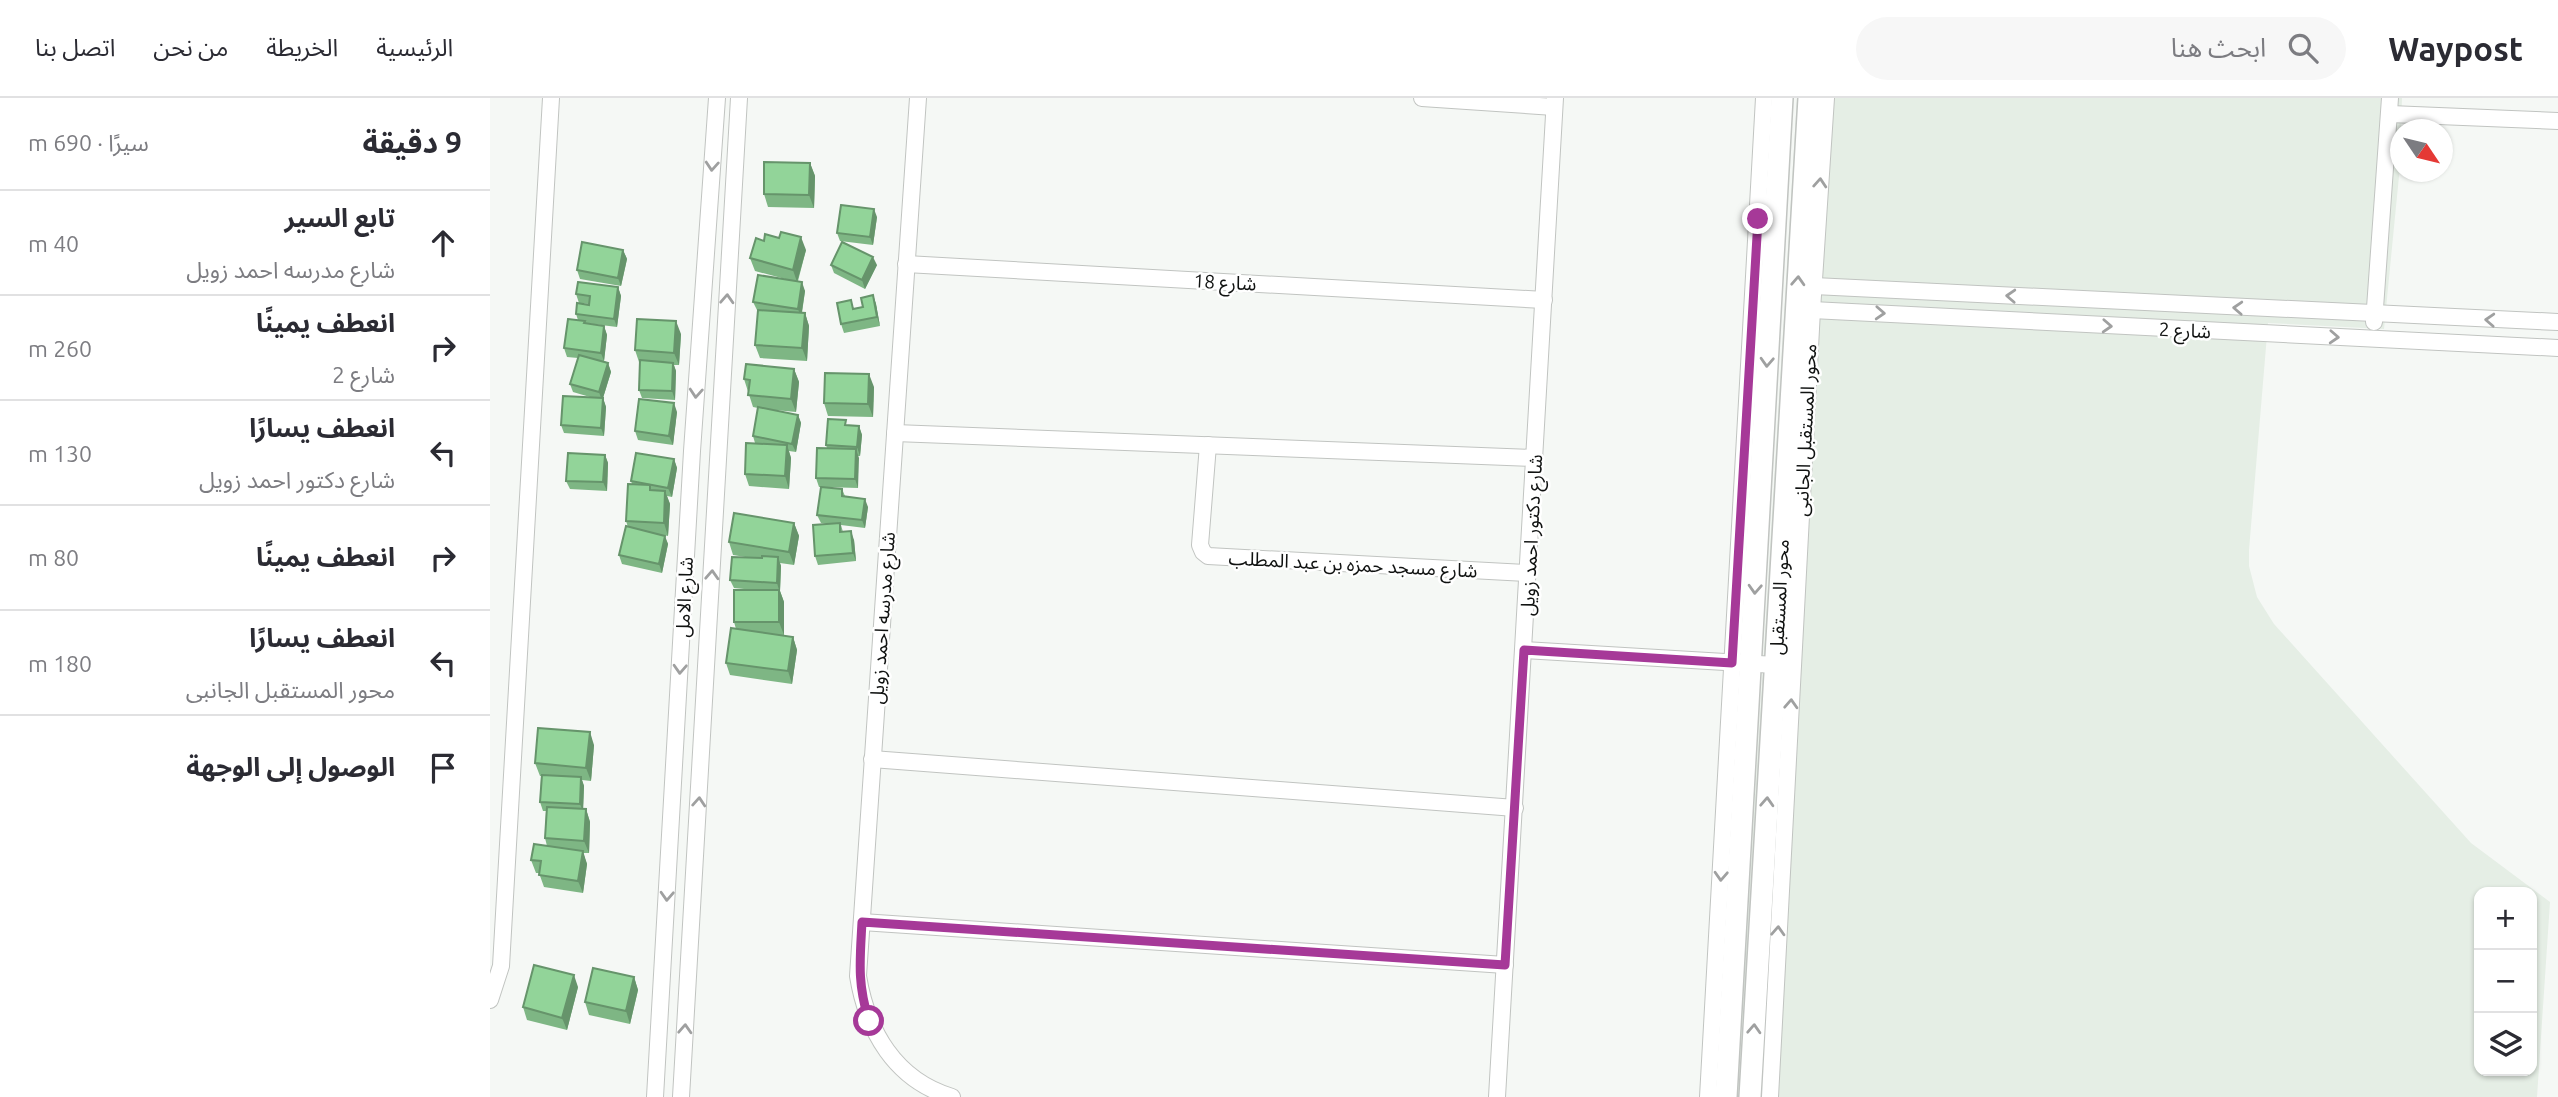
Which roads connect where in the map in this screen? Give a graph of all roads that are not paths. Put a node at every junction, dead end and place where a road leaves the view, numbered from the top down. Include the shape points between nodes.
1 (551, 98) edge
2 (717, 98) edge
3 (739, 98) edge
4 (918, 98) edge
5 (1422, 98) edge
6 (1764, 98) edge
7 (1782, 98) edge
8 (1809, 98) edge
9 (1826, 98) edge
10 (1555, 102) edge
11 (2390, 106) edge
12 (2558, 121) edge
13 (906, 264) junction
14 (1814, 286) junction
15 (1544, 300) junction
16 (2082, 300) junction
17 (1812, 310) junction
18 (2374, 314) junction
19 (2558, 322) edge
20 (2080, 325) junction
21 (2373, 339) junction
22 (2558, 348) edge
23 (895, 433) junction
24 (1208, 445) junction
25 (1535, 458) junction
26 (1528, 573) junction
27 (1524, 650) junction
28 (1742, 663) junction
29 (1774, 665) junction
30 (872, 759) junction
31 (1515, 808) junction
32 (862, 922) junction
33 (1505, 965) junction
34 (490, 1000) edge
35 (655, 1097) edge
36 (681, 1097) edge
37 (952, 1097) edge
38 (1497, 1097) edge
39 (1708, 1097) edge
40 (1726, 1097) edge
41 (1750, 1097) edge
42 (1770, 1097) edge

1 - 34 street via 501,966
2 -> 35 street, شارع الامل
36 -> 3 street, شارع الامل
4 - 13 street, شارع مدرسه احمد زويل
5 - 10 street
6 - 28 street
7 -> 28 street, محور المستقبل
29 -> 8 street, محور المستقبل
14 -> 9 street, محور المستقبل الجانبى
10 - 15 street, شارع دكتور احمد زويل
11 - 12 street
11 - 18 street
13 - 15 street, شارع 18
13 - 23 street, شارع مدرسه احمد زويل
16 -> 14 street, شارع 2
14 - 17 street, محور المستقبل الجانبى
15 - 25 street, شارع دكتور احمد زويل
18 -> 16 street, شارع 2
16 - 20 street
17 -> 20 street, شارع 2
42 -> 17 street, محور المستقبل الجانبى
19 -> 18 street, شارع 2
18 - 21 street
20 -> 21 street, شارع 2
21 - 22 street, شارع 2
23 - 24 street
23 - 30 street, شارع مدرسه احمد زويل
24 - 25 street
24 - 26 street, شارع مسجد حمزه بن عبد المطلب via 1200,545 1208,556
25 - 26 street, شارع دكتور احمد زويل
26 - 27 street, شارع دكتور احمد زويل
27 - 28 street
27 - 31 street, شارع دكتور احمد زويل
28 - 29 street
28 -> 39 street
28 - 40 street, محور المستقبل
41 -> 29 street, محور المستقبل
30 - 31 street
30 - 32 street, شارع مدرسه احمد زويل
31 - 33 street, شارع دكتور احمد زويل
32 - 33 street
32 - 37 street, شارع مدرسه احمد زويل via 858,976 878,1040 906,1072
33 - 38 street, شارع دكتور احمد زويل

